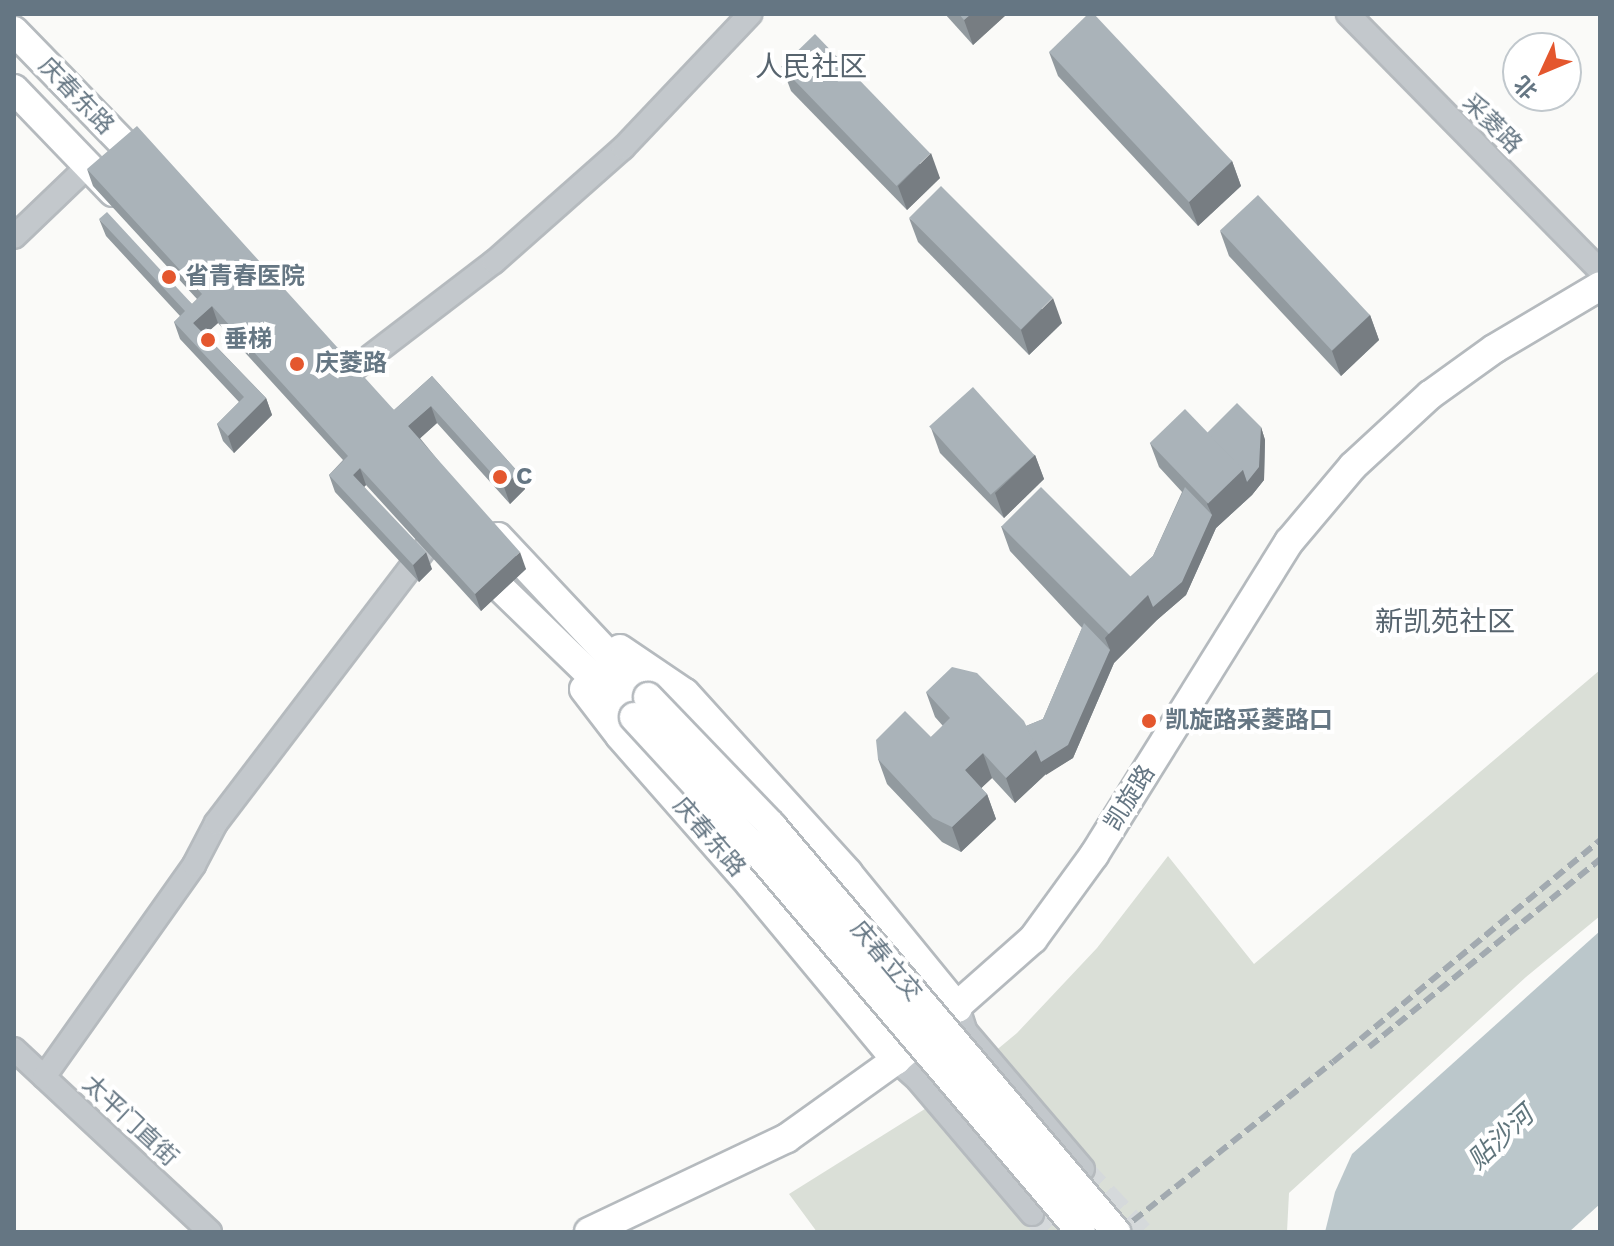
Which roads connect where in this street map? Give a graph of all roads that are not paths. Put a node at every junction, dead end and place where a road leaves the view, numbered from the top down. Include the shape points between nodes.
1 (750, 14) edge
2 (1348, 14) edge
3 (14, 31) edge
4 (14, 89) edge
5 (88, 166) junction
6 (164, 187) edge
7 (130, 210) edge
8 (14, 237) edge
9 (1600, 270) edge
10 (1600, 286) edge
11 (325, 353) edge
12 (346, 375) junction
13 (367, 397) edge
14 (484, 522) edge
15 (446, 534) joint
16 (525, 612) junction
17 (569, 612) junction
18 (641, 707) junction
19 (958, 1008) junction
20 (14, 1049) edge
21 (896, 1060) junction
22 (44, 1077) junction
23 (1083, 1169) tunnel mouth
24 (1032, 1214) tunnel mouth
25 (210, 1232) edge
26 (589, 1232) edge
27 (1081, 1232) edge
28 (1116, 1232) edge

1 - 12 street via 623,148 494,262
2 - 9 street, 采菱路
3 - 6 main road, 庆春东路
4 - 5 main road, 庆春东路
5 - 7 main road, 庆春东路
5 - 8 street
10 - 19 main road, 凯旋路 via 1494,349 1430,395 1353,466 1289,542 1094,855 1033,939
11 - 12 main road
12 - 13 main road
14 - 17 main road
15 - 16 main road, 庆春东路
15 - 22 street via 216,823 194,865
16 - 18 main road, 庆春东路
16 - 21 main road, 庆春东路 via 620,736
17 - 18 main road
17 - 19 main road via 685,693 848,873
18 - 27 main road, 庆春立交, bridge
18 - 28 main road, 庆春立交, bridge via 771,825
19 - 21 main road, 凯旋路
19 - 23 street via 966,1032
20 - 22 street, 太平门直街
21 - 24 street
21 - 26 main road, 凯旋路 via 787,1138
22 - 25 street, 太平门直街

